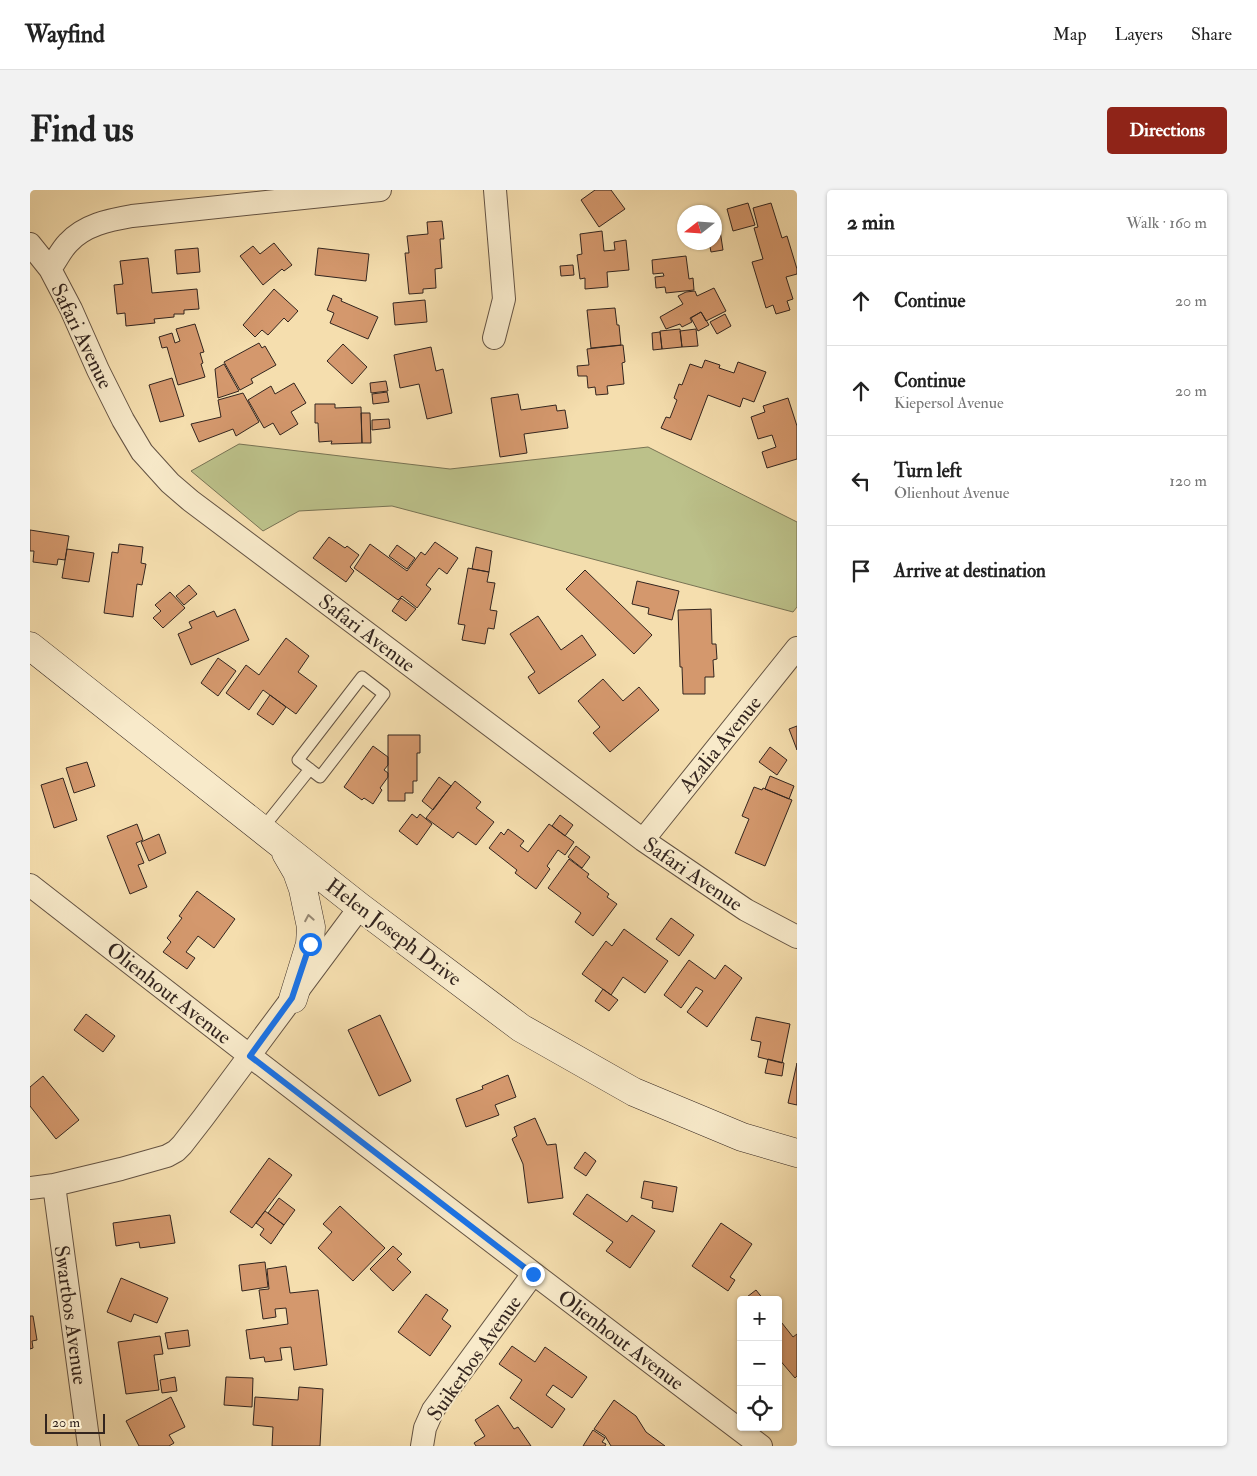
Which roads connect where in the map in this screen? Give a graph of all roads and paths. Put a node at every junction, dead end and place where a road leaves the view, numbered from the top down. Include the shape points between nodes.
1 (380, 190) edge
2 (495, 190) edge
3 (30, 244) edge
4 (50, 269) junction
5 (494, 338) dead end
6 (30, 646) edge
7 (797, 648) edge
8 (310, 769) junction
9 (271, 836) junction
10 (643, 840) junction
11 (30, 885) edge
12 (360, 907) junction
13 (797, 936) edge
14 (292, 998) junction
15 (250, 1056) junction
16 (797, 1153) edge
17 (54, 1185) junction
18 (30, 1188) edge
19 (533, 1274) junction
20 (89, 1446) edge
21 (422, 1446) edge
22 (762, 1446) edge

1 - 4 street via 113,219 96,224 67,243
2 - 5 street via 504,299
3 - 4 street, Safari Avenue
4 - 10 street, Safari Avenue via 123,420 142,452 170,483
6 - 9 street, Helen Joseph Drive
7 - 10 street, Azalia Avenue
8 - 8 lane via 298,760 362,677 384,694 320,777
8 - 9 lane
9 - 12 street, Helen Joseph Drive
14 -> 9 street via 310,944 311,927 298,872
10 - 13 street, Safari Avenue via 746,910
11 - 15 street, Olienhout Avenue
12 - 14 street
12 - 16 street, Helen Joseph Drive via 521,1028 634,1092 742,1137
14 - 15 street
15 - 17 street via 176,1151 150,1161
15 - 19 street, Olienhout Avenue
17 - 18 street
17 - 20 street, Swartbos Avenue
19 - 21 street, Suikerbos Avenue via 433,1410
19 - 22 street, Olienhout Avenue

